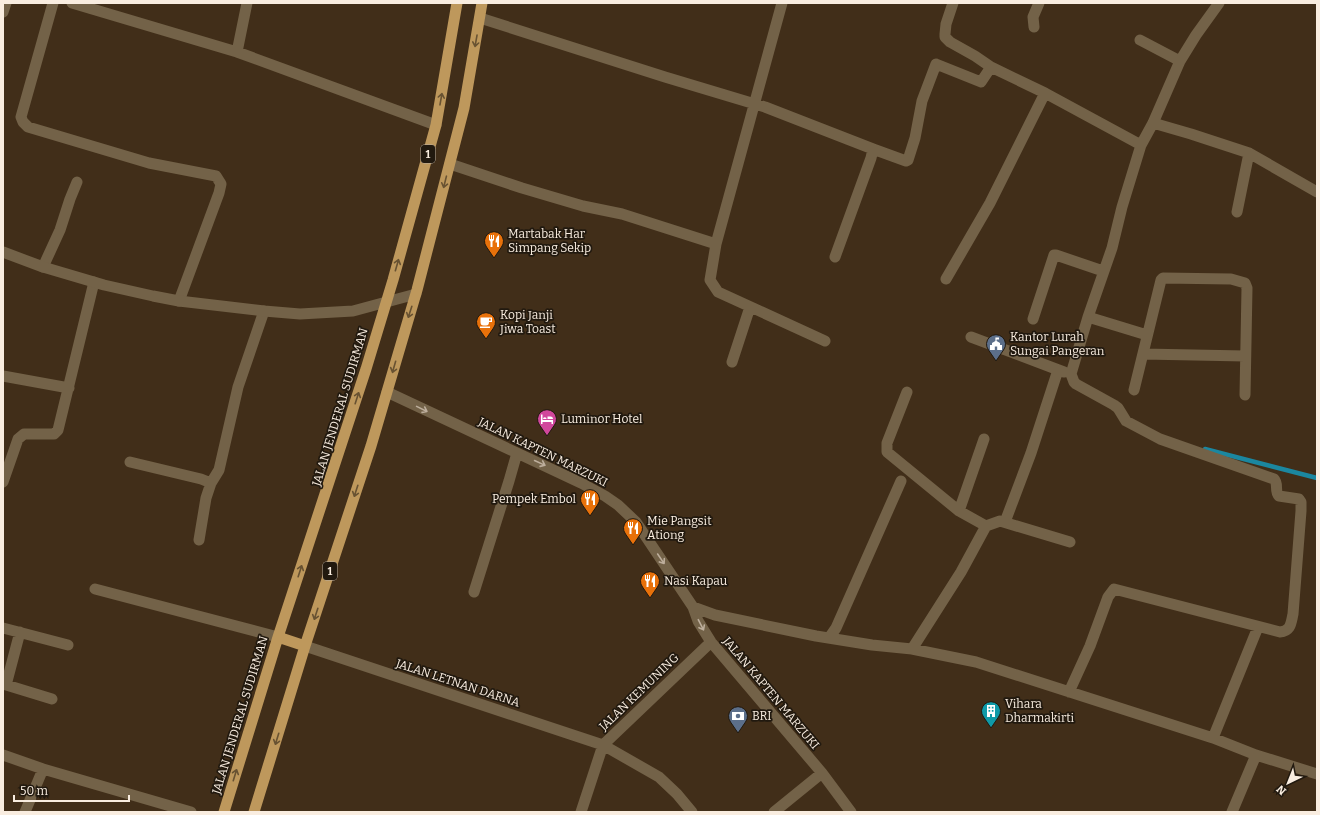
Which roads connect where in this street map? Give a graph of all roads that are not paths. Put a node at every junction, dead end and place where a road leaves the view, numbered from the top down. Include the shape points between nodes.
1 (6, 3) edge
2 (53, 3) edge
3 (72, 3) edge
4 (247, 3) edge
5 (457, 3) edge
6 (482, 3) edge
7 (782, 3) edge
8 (953, 3) edge
9 (1039, 3) edge
10 (1219, 3) edge
11 (3, 12) edge
12 (480, 18) junction
13 (1034, 27) dead end
14 (1140, 40) dead end
15 (237, 52) junction
16 (1180, 61) junction
17 (991, 67) junction
18 (1045, 93) junction
19 (754, 104) junction
20 (1153, 123) junction
21 (436, 125) junction
22 (1141, 145) junction
23 (873, 149) junction
24 (1249, 153) junction
25 (450, 164) junction
26 (77, 182) dead end
27 (1317, 192) edge
28 (1238, 212) dead end
29 (716, 244) junction
30 (3, 252) edge
31 (835, 257) dead end
32 (43, 267) junction
33 (1104, 272) junction
34 (946, 278) dead end
35 (94, 282) junction
36 (416, 294) junction
37 (179, 302) junction
38 (386, 302) junction
39 (750, 307) junction
40 (264, 311) junction
41 (1088, 317) junction
42 (1033, 319) dead end
43 (1147, 335) junction
44 (971, 337) dead end
45 (825, 341) dead end
46 (1143, 354) junction
47 (1245, 356) junction
48 (732, 362) dead end
49 (1058, 370) junction
50 (1071, 374) junction
51 (3, 376) edge
52 (69, 388) junction
53 (1134, 390) dead end
54 (387, 392) junction
55 (907, 392) dead end
56 (1245, 395) dead end
57 (984, 439) dead end
58 (517, 453) junction
59 (130, 462) dead end
60 (901, 481) dead end
61 (3, 482) edge
62 (211, 483) junction
63 (959, 511) junction
64 (1005, 522) junction
65 (986, 526) junction
66 (199, 540) dead end
67 (1070, 542) dead end
68 (95, 589) dead end
69 (474, 592) dead end
70 (694, 607) junction
71 (1258, 627) junction
72 (3, 628) edge
73 (20, 632) junction
74 (278, 637) junction
75 (829, 638) junction
76 (710, 642) junction
77 (68, 646) dead end
78 (305, 646) junction
79 (912, 649) junction
80 (4, 685) edge
81 (1069, 692) junction
82 (52, 699) dead end
83 (1213, 738) junction
84 (603, 744) junction
85 (3, 755) edge
86 (1256, 755) junction
87 (43, 769) junction
88 (822, 773) junction
89 (1317, 774) edge
90 (24, 812) edge
91 (191, 812) edge
92 (224, 812) edge
93 (254, 812) edge
94 (581, 812) edge
95 (692, 812) edge
96 (774, 812) edge
97 (851, 812) edge
98 (1232, 812) edge

1 - 11 street
2 - 37 street via 21,117 23,122 28,127 149,163 216,176 221,184
3 - 15 street
4 - 15 street
21 -> 5 highway, JALAN JENDERAL SUDIRMAN / 1
6 - 12 highway, 1
7 - 19 street
8 - 17 street via 946,24 945,37
9 - 13 street via 1033,17
10 - 16 street
12 - 19 street
12 -> 25 highway, 1 via 464,108
14 - 16 street
15 - 21 street
16 - 20 street
17 - 18 street
17 - 23 street via 981,82 936,64 922,101 910,158 906,161
18 - 22 street
18 - 34 street via 990,203
19 - 23 street
19 - 29 street
20 - 22 street
20 - 24 street
38 -> 21 highway, JALAN JENDERAL SUDIRMAN / 1
22 - 33 street
23 - 31 street
24 - 27 street
24 - 28 street
25 - 29 street via 575,204 622,214
25 -> 36 highway, 1
26 - 32 street via 60,230
29 - 39 street via 710,280 718,292
30 - 32 street
32 - 35 street
33 - 41 street
33 - 42 street via 1054,255
35 - 37 street
35 - 52 street
36 - 38 street
36 -> 54 highway, 1
37 - 40 street
38 - 40 street via 353,311 300,314
74 -> 38 highway, JALAN JENDERAL SUDIRMAN / 1
39 - 45 street
39 - 48 street
40 - 62 street via 238,387 219,470
41 - 43 street
41 - 50 street
43 - 46 street
43 - 47 street via 1163,278 1240,280 1247,288
44 - 49 street
46 - 47 street
46 - 53 street
47 - 56 street
49 - 50 street
49 - 64 street
50 - 71 street via 1076,384 1118,408 1126,421 1160,439 1274,479 1279,496 1300,500 1300,527 1290,625 1285,632
51 - 52 street
52 - 61 street via 58,430 54,434 24,434 18,439
54 -> 58 street, JALAN KAPTEN MARZUKI
54 -> 78 highway, 1
55 - 63 street via 887,443 887,452
57 - 63 street
58 - 69 street
58 -> 70 street, JALAN KAPTEN MARZUKI via 581,483 618,505 636,522
59 - 62 street
60 - 75 street via 836,628
62 - 66 street
63 - 65 street
64 - 65 street via 998,521
64 - 67 street
65 - 79 street via 961,572
68 - 74 street
70 - 75 street via 715,615
70 -> 76 street, JALAN KAPTEN MARZUKI via 698,621
71 - 81 street via 1114,589 1108,597
71 - 83 street
72 - 73 street
73 - 77 street
73 - 80 street
74 - 78 highway
92 -> 74 highway, JALAN JENDERAL SUDIRMAN / 1
75 - 79 street
76 - 84 street, JALAN KEMUNING
76 - 88 street, JALAN KAPTEN MARZUKI
78 - 84 street, JALAN LETNAN DARNA
78 -> 93 highway, 1
79 - 81 street via 976,662
80 - 82 street
81 - 83 street
83 - 86 street
84 - 94 street, JALAN KEMUNING
84 - 95 street, JALAN LETNAN DARNA via 659,777
85 - 87 street
86 - 89 street
86 - 98 street
87 - 90 street
87 - 91 street
88 - 96 street
88 - 97 street, JALAN KAPTEN MARZUKI

